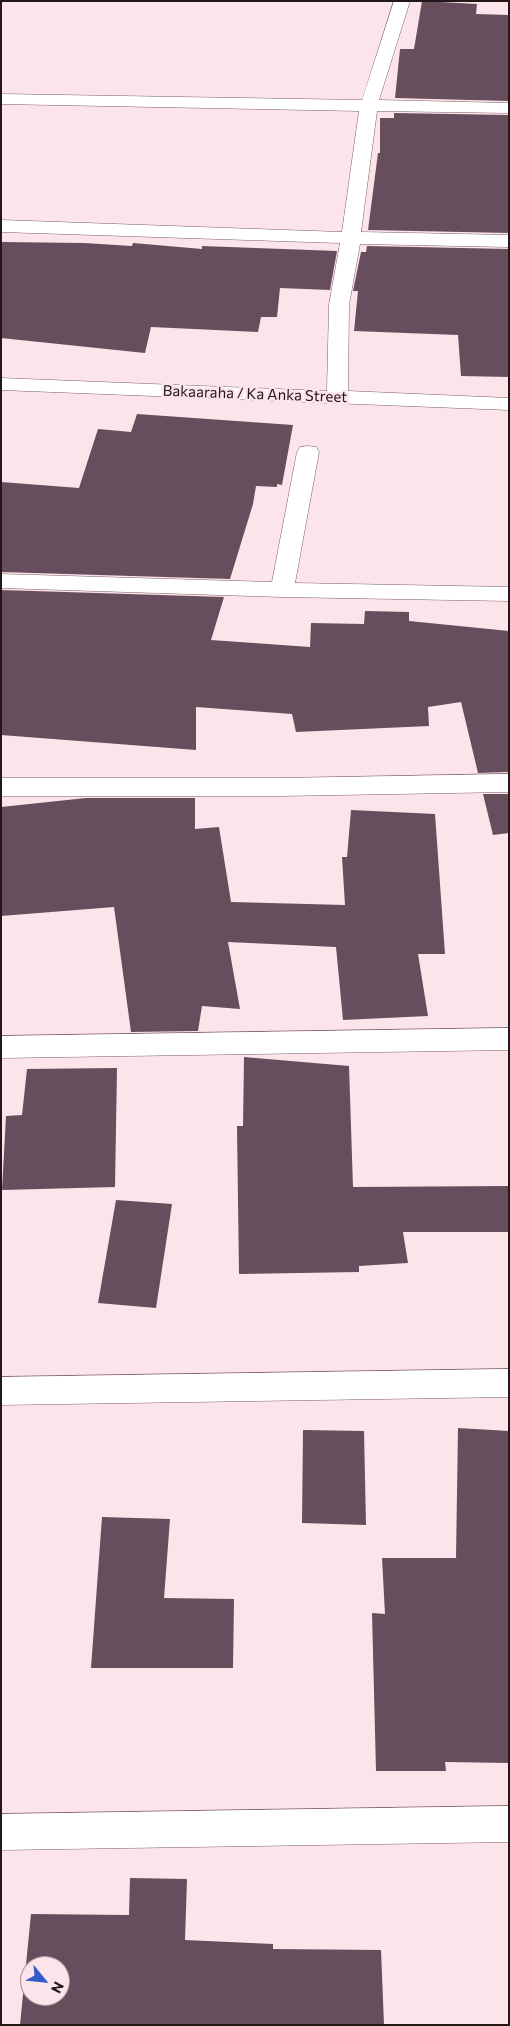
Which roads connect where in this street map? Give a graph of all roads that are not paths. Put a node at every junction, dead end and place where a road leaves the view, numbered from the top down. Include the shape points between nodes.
1 (402, 1) edge
2 (1, 99) edge
3 (368, 105) junction
4 (509, 108) edge
5 (1, 226) edge
6 (351, 238) junction
7 (509, 241) edge
8 (1, 384) edge
9 (337, 398) junction
10 (509, 404) edge
11 (308, 452) dead end
12 (1, 581) edge
13 (282, 590) junction
14 (509, 594) edge
15 (509, 783) edge
16 (1, 787) edge
17 (509, 1039) edge
18 (1, 1047) edge
19 (509, 1383) edge
20 (1, 1391) edge
21 (509, 1824) edge
22 (1, 1832) edge

1 - 3 street
2 - 3 street
3 - 4 street
3 - 6 street
5 - 6 street
6 - 7 street
6 - 9 street via 340,305
8 - 9 street, Bakaaraha / Ka Anka Street
9 - 10 street, Bakaaraha / Ka Anka Street
11 - 13 street
12 - 13 street
13 - 14 street
15 - 16 street
17 - 18 street
19 - 20 street
21 - 22 street

